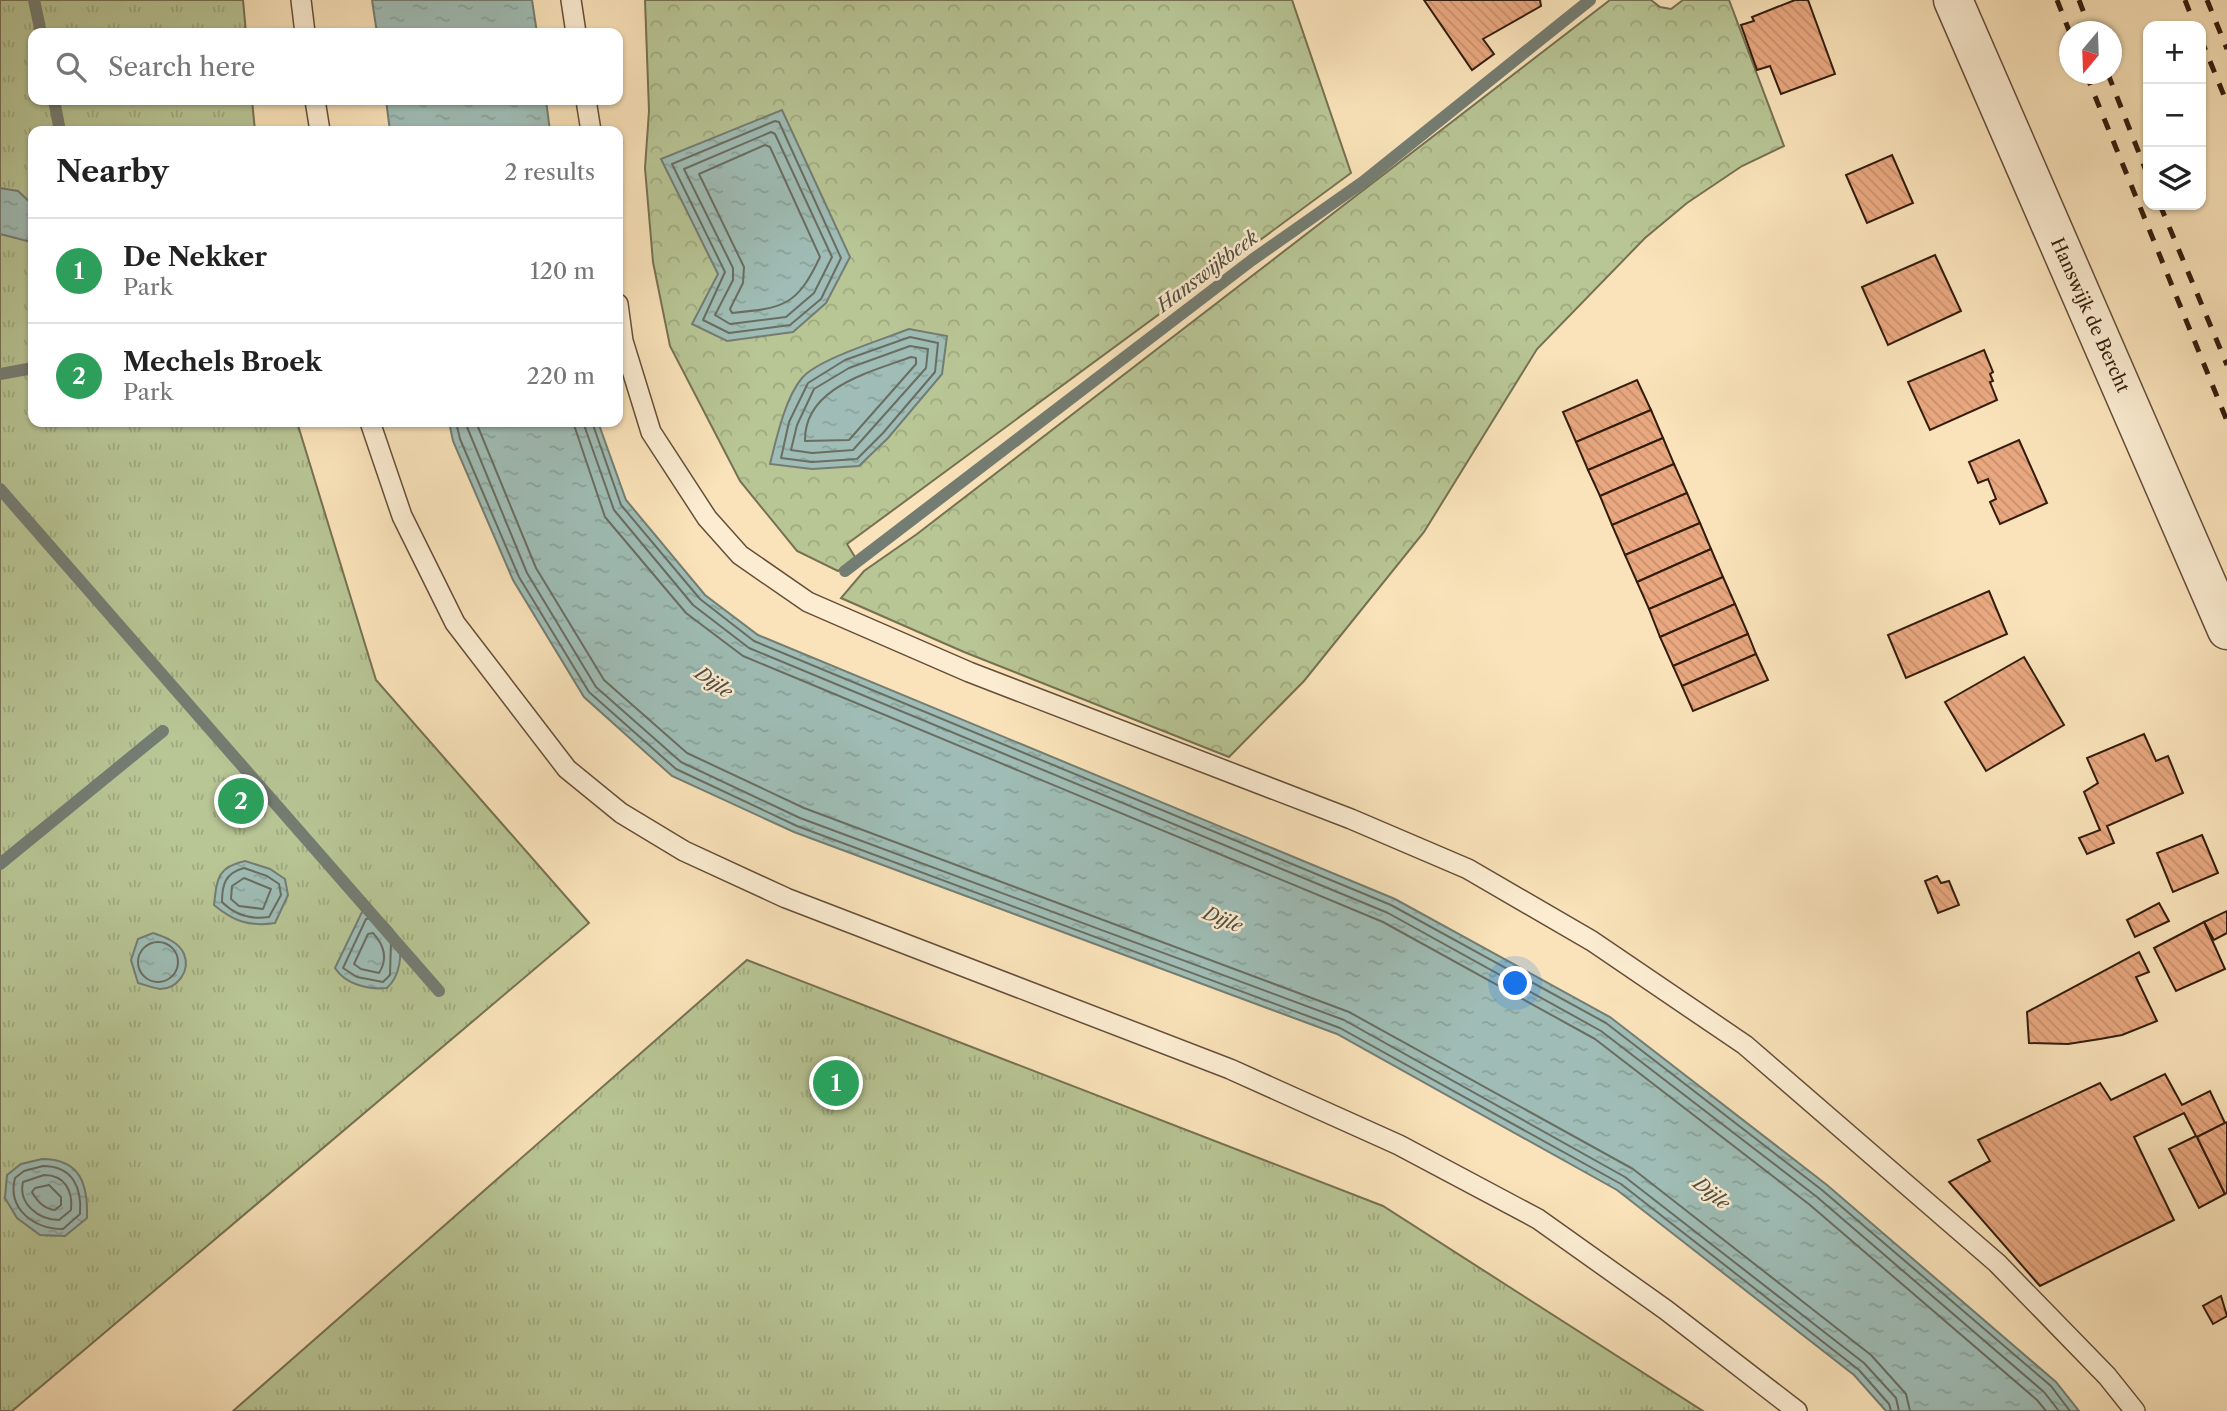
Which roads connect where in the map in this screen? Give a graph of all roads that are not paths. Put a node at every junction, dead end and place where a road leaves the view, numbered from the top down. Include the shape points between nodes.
1 (301, 0) edge
2 (571, 0) edge
3 (1953, 0) edge
4 (304, 28) edge
5 (575, 28) edge
6 (316, 105) edge
7 (587, 105) edge
8 (319, 126) edge
9 (590, 126) edge
10 (623, 341) edge
11 (372, 427) edge
12 (2227, 630) edge
13 (1797, 1411) edge
14 (2135, 1411) edge

1 - 4 lane
2 - 5 lane
3 - 12 street, Hanswijk de Bercht
6 - 8 lane
7 - 9 lane
10 - 14 lane via 651,432 707,518 740,555 808,602 969,672 1351,819 1468,869 1592,941 1745,1045 1976,1244 2107,1376
11 - 13 lane via 401,516 455,623 567,769 621,813 684,852 786,898 1230,1069 1399,1144 1538,1219 1667,1310

